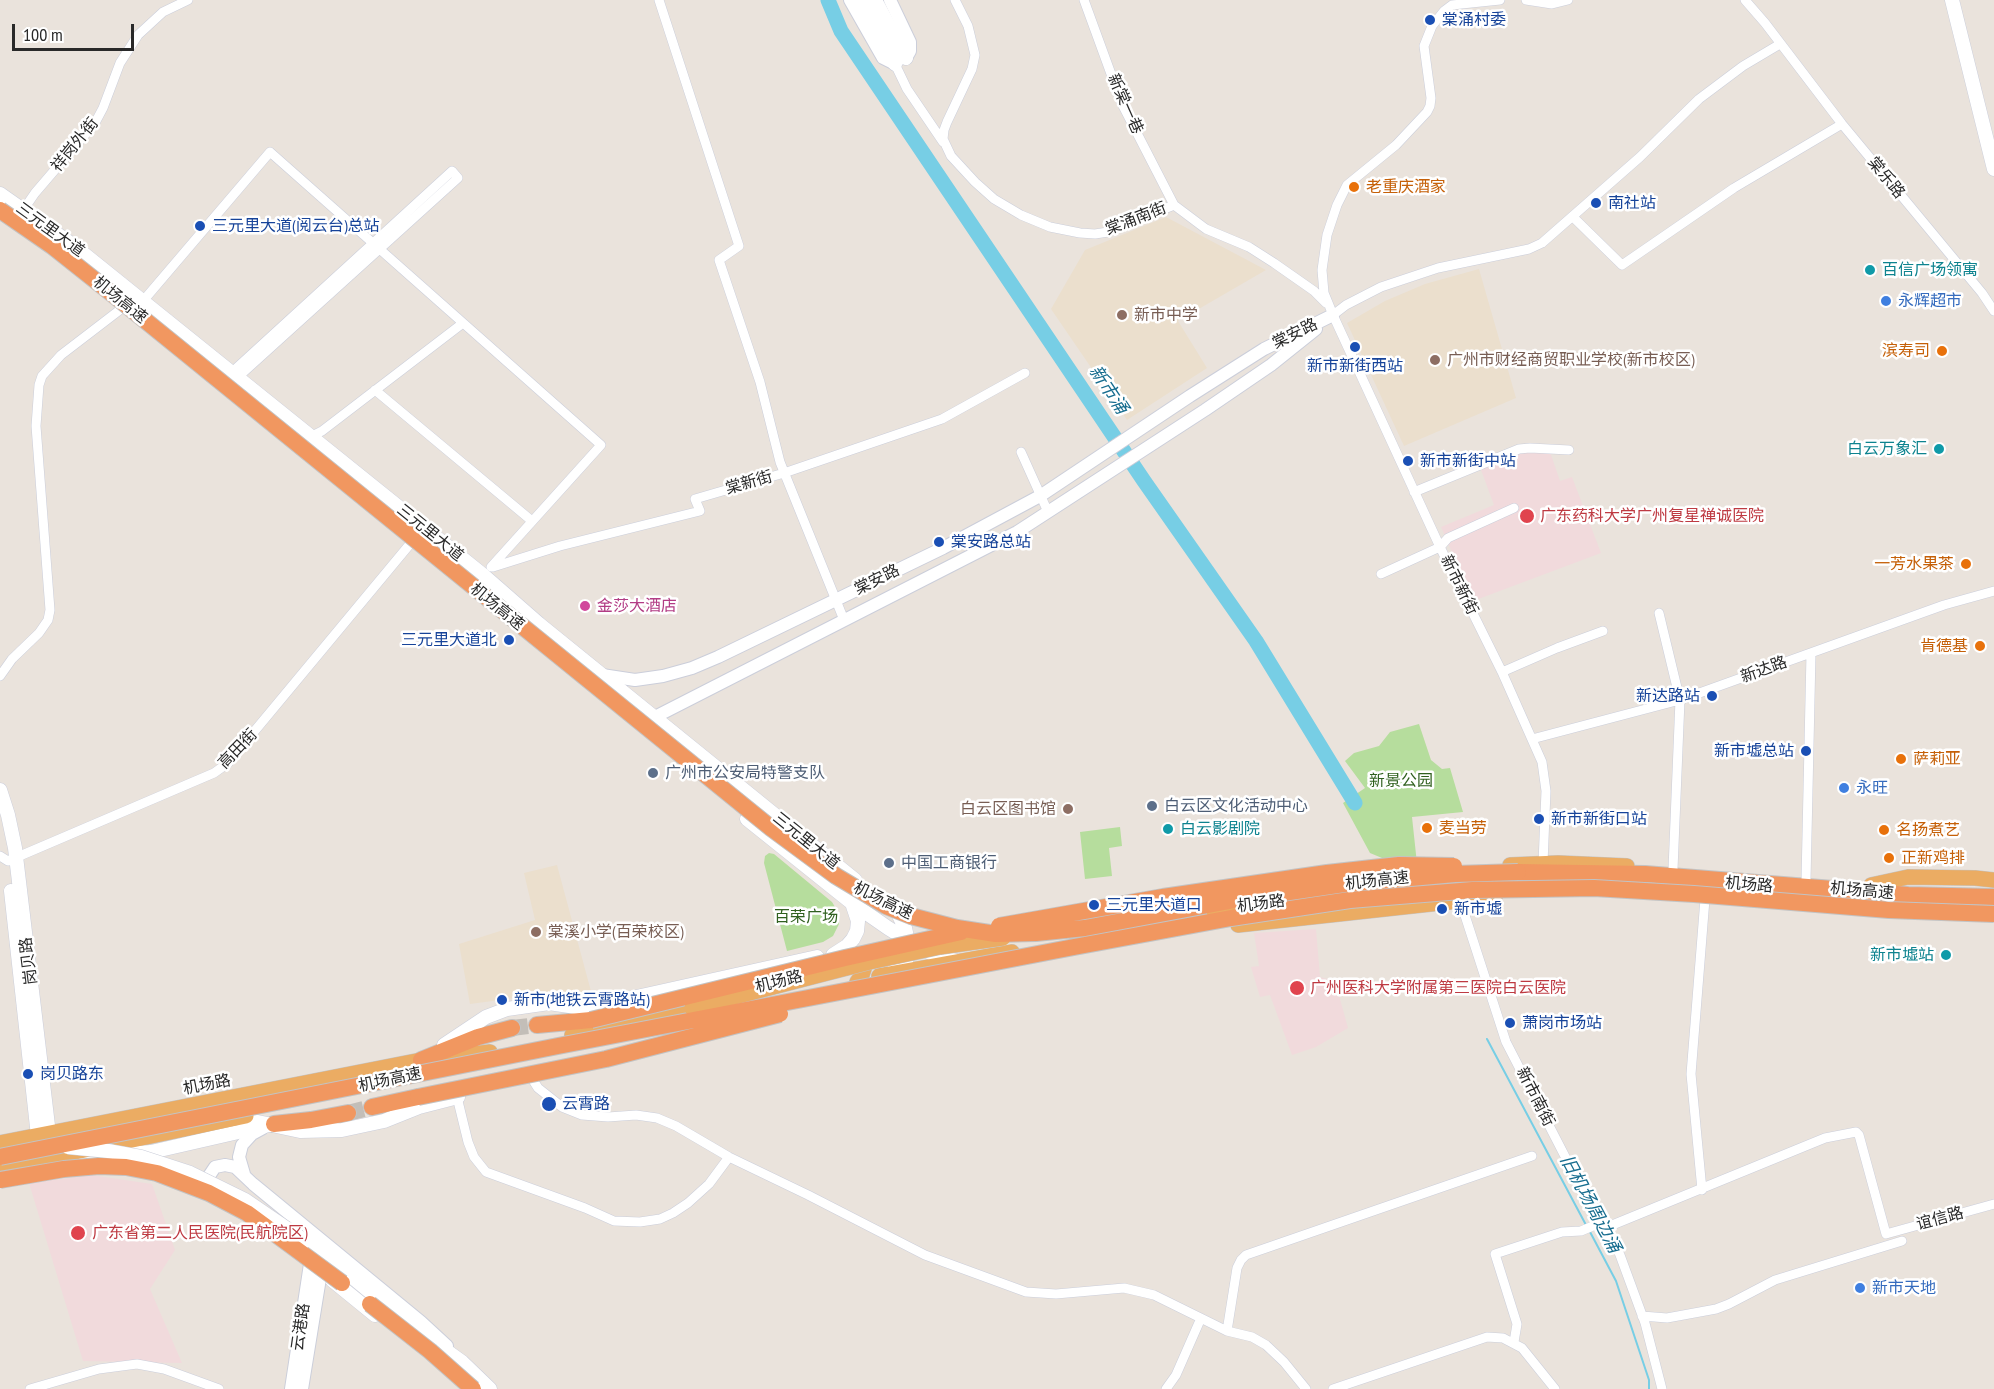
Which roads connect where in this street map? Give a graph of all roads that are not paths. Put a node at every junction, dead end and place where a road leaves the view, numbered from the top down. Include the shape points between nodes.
1 (188, 0) edge
2 (659, 0) edge
3 (850, 0) edge
4 (861, 0) edge
5 (875, 0) edge
6 (890, 0) edge
7 (955, 0) edge
8 (1084, 0) edge
9 (1500, 0) edge
10 (1526, 0) edge
11 (1568, 0) edge
12 (1745, 0) edge
13 (1952, 0) edge
14 (1448, 3) edge
15 (888, 37) junction
16 (1780, 44) junction
17 (900, 61) junction
18 (1842, 124) junction
19 (944, 144) junction
20 (1994, 169) edge
21 (0, 194) edge
22 (1174, 205) junction
23 (24, 209) junction
24 (0, 210) edge
25 (1573, 217) junction
26 (0, 218) edge
27 (376, 246) junction
28 (143, 302) junction
29 (121, 309) junction
30 (1994, 311) edge
31 (1333, 315) junction
32 (463, 323) junction
33 (230, 372) junction
34 (1025, 373) dead end
35 (209, 380) junction
36 (375, 390) junction
37 (310, 437) junction
38 (1569, 450) dead end
39 (1021, 452) dead end
40 (784, 473) junction
41 (1414, 492) junction
42 (1040, 496) junction
43 (1514, 508) dead end
44 (1048, 512) junction
45 (532, 521) junction
46 (411, 544) junction
47 (1440, 547) junction
48 (487, 571) junction
49 (1381, 574) dead end
50 (1994, 591) edge
51 (836, 601) junction
52 (1659, 613) dead end
53 (844, 620) junction
54 (1603, 631) dead end
55 (1811, 654) junction
56 (1502, 672) junction
57 (602, 675) junction
58 (0, 676) edge
59 (1680, 700) junction
60 (653, 718) junction
61 (635, 727) junction
62 (1532, 740) junction
63 (0, 790) edge
64 (0, 818) edge
65 (8, 858) edge
66 (1543, 864) junction
67 (1673, 869) junction
68 (1518, 872) junction
69 (1380, 878) junction
70 (1806, 880) junction
71 (1994, 880) edge
72 (1871, 885) junction
73 (1994, 891) edge
74 (1962, 897) junction
75 (1994, 897) edge
76 (1705, 899) junction
77 (1460, 900) junction
78 (852, 903) junction
79 (895, 907) junction
80 (1994, 914) edge
81 (1994, 919) edge
82 (985, 930) junction
83 (909, 941) junction
84 (852, 951) junction
85 (833, 955) junction
86 (987, 955) junction
87 (956, 961) junction
88 (781, 965) junction
89 (888, 974) junction
90 (927, 976) junction
91 (856, 981) junction
92 (787, 999) junction
93 (537, 1025) tunnel mouth
94 (512, 1028) tunnel mouth
95 (543, 1057) junction
96 (421, 1060) junction
97 (531, 1077) junction
98 (457, 1097) junction
99 (372, 1107) tunnel mouth
100 (348, 1113) tunnel mouth
101 (239, 1118) junction
102 (274, 1124) junction
103 (44, 1135) junction
104 (0, 1143) edge
105 (0, 1156) edge
106 (1532, 1156) dead end
107 (729, 1157) junction
108 (41, 1161) junction
109 (0, 1168) edge
110 (0, 1180) edge
111 (248, 1180) junction
112 (1702, 1190) junction
113 (1994, 1204) edge
114 (217, 1206) junction
115 (1600, 1226) junction
116 (1902, 1242) dead end
117 (316, 1268) junction
118 (342, 1283) dead end
119 (370, 1304) dead end
120 (1642, 1316) junction
121 (1201, 1318) junction
122 (1227, 1330) junction
123 (1514, 1342) junction
124 (462, 1362) junction
125 (475, 1383) edge
126 (30, 1389) edge
127 (219, 1389) edge
128 (291, 1389) edge
129 (302, 1389) edge
130 (462, 1389) edge
131 (490, 1389) edge
132 (1166, 1389) edge
133 (1306, 1389) edge
134 (1333, 1389) edge
135 (1555, 1389) edge
136 (1662, 1389) edge

1 - 23 street, 祥岗外街 via 163,12 138,36 120,63 95,123
2 - 40 street via 739,246 719,260 760,382
3 - 17 street via 883,58
4 - 15 main road
5 - 15 main road
6 - 17 street via 910,42 910,51
7 - 19 street via 968,26 975,55 944,130
8 - 22 street, 新棠一巷 via 1122,104
9 - 14 street
10 - 11 street via 1552,4
12 - 16 street, 棠乐路
13 - 20 main road
14 - 31 street via 1424,46 1431,98 1427,112 1396,146 1347,185 1337,205 1322,270 1324,293
15 - 17 main road
16 - 18 street, 棠乐路
16 - 25 street via 1699,99
17 - 19 street, 棠涌南街 via 907,89
18 - 25 street via 1734,188 1622,265
18 - 30 street, 棠乐路
19 - 22 street, 棠涌南街 via 958,164 994,199 1060,230 1101,234
21 - 23 main road, 三元里大道
22 - 31 street, 棠涌南街 via 1206,229 1249,248 1304,284 1321,297
23 - 28 main road, 三元里大道
24 - 68 highway, 机场高速, bridge via 111,293 778,834 886,906 957,928 996,934 1036,933 1117,923 1334,885
25 - 31 street via 1529,249 1438,268 1381,287
26 - 29 main road, 三元里大道
27 - 27 street via 458,178 453,171
27 - 28 street via 270,152
27 - 32 street
27 - 33 street
28 - 33 main road, 三元里大道
29 - 35 main road, 三元里大道
29 - 58 street via 62,355 42,376 36,426 50,610 39,633
31 - 41 street, 新市新街
31 - 42 street, 棠安路 via 1264,349
31 - 44 street, 棠安路 via 1271,365
32 - 36 street
32 - 45 street via 601,446
33 - 35 main road
33 - 37 main road, 三元里大道
34 - 40 street, 棠新街 via 942,419
35 - 46 main road, 三元里大道
36 - 37 street
36 - 45 street
37 - 48 main road, 三元里大道
38 - 41 street via 1519,449
39 - 42 street
40 - 48 street, 棠新街 via 695,499 700,512 560,546
40 - 51 street
41 - 47 street, 新市新街
42 - 44 street
42 - 51 street, 棠安路
43 - 47 street via 1449,538
44 - 53 street, 棠安路 via 982,551
45 - 48 street
46 - 61 main road, 三元里大道
46 - 65 street, 高田街 via 228,763 214,773
47 - 49 street
47 - 56 street, 新市新街
48 - 57 main road, 三元里大道 via 539,624
50 - 55 street, 新达路
51 - 53 street
51 - 57 street, 棠安路 via 692,668 648,679
52 - 59 street
53 - 60 street, 棠安路
54 - 56 street
55 - 59 street, 新达路
55 - 70 street
56 - 62 street, 新市新街
57 - 60 main road, 三元里大道
59 - 62 street, 新达路
59 - 67 street
60 - 61 street, 棠安路
60 - 79 main road, 三元里大道 via 847,874
61 - 78 main road, 三元里大道
62 - 66 street, 新市新街 via 1545,776
63 - 65 main road, 岗贝路 via 11,824
64 - 65 main road, 岗贝路
65 - 103 main road, 岗贝路
66 - 67 highway, 机场路
66 - 69 highway, 机场路
67 - 70 highway, 机场路
68 - 74 highway, 机场高速 via 1670,875
68 - 93 highway, bridge via 1410,865 1228,887 946,935 591,1020
69 - 82 main road, 机场路 via 1268,887
69 - 96 highway, 机场路, bridge via 1295,900 940,947 598,1030 487,1053
70 - 72 highway, 机场路
71 - 72 highway via 1908,877
72 - 73 highway, 机场路
73 - 74 highway
74 - 75 highway, 机场高速
76 - 77 highway, 机场路 via 1566,893
76 - 81 highway, 机场路
76 - 112 street via 1691,1074
77 - 86 highway, 机场路
77 - 115 street, 新市南街 via 1506,1042
78 - 83 main road, 三元里大道
78 - 85 main road via 857,931 847,946
79 - 82 main road, 三元里大道 via 926,923
79 - 83 main road
80 - 90 highway, 机场高速, bridge via 1889,910 1636,890 1534,888 1441,892 1251,915
82 - 83 main road
82 - 86 highway via 968,940 968,944 972,953
83 - 84 main road
83 - 87 main road, 三元里大道
83 - 89 main road via 910,951 904,965
84 - 85 main road
84 - 91 highway via 864,964
85 - 88 main road
86 - 87 highway, 机场路
87 - 89 highway, 机场路
88 - 92 highway via 793,977
88 - 96 main road via 596,1006 541,1003 499,1011
89 - 91 highway, 机场路
90 - 99 highway, bridge via 638,1052
90 - 105 highway, 机场高速, bridge
91 - 92 highway, 机场路
92 - 95 highway, 机场路
94 - 96 highway
95 - 97 main road via 540,1068
95 - 101 highway, 机场路
96 - 103 highway, 机场路
97 - 98 main road via 517,1084
97 - 107 street via 538,1088 562,1107 582,1114 657,1118
98 - 102 main road via 342,1130 300,1131
98 - 107 street via 468,1142 486,1172 614,1221 640,1222 673,1213 710,1184
100 - 102 highway
101 - 102 main road
101 - 108 highway
102 - 108 main road via 151,1152
102 - 111 street via 252,1134 242,1145 239,1162
103 - 104 highway, 机场路
105 - 124 main road, bridge via 56,1146 141,1157 190,1173 269,1215 305,1240
106 - 122 street via 1246,1255 1237,1268
107 - 121 street via 925,1256 1026,1292 1056,1294 1124,1288 1154,1295
108 - 109 highway
108 - 114 main road via 95,1166 156,1179
110 - 118 highway, bridge via 99,1166 157,1173 247,1213
111 - 114 street via 235,1167 216,1167 207,1188
111 - 124 street via 421,1322
112 - 113 street, 谊信路 via 1825,1138 1856,1132 1886,1234
112 - 115 street
114 - 117 main road
115 - 120 street, 新市南街 via 1620,1255
115 - 123 street via 1562,1232 1495,1254 1517,1324
116 - 120 street via 1775,1280 1716,1309 1667,1318
117 - 128 street, 云港路
117 - 129 street, 云港路
117 - 130 main road via 415,1346
119 - 125 highway, bridge
120 - 136 street, 新市南街
121 - 122 street
121 - 132 street
122 - 133 street via 1266,1345
123 - 134 street via 1487,1337
123 - 135 street
124 - 125 main road
125 - 130 street via 467,1378
125 - 131 main road
126 - 127 street via 99,1369 137,1364 164,1369

